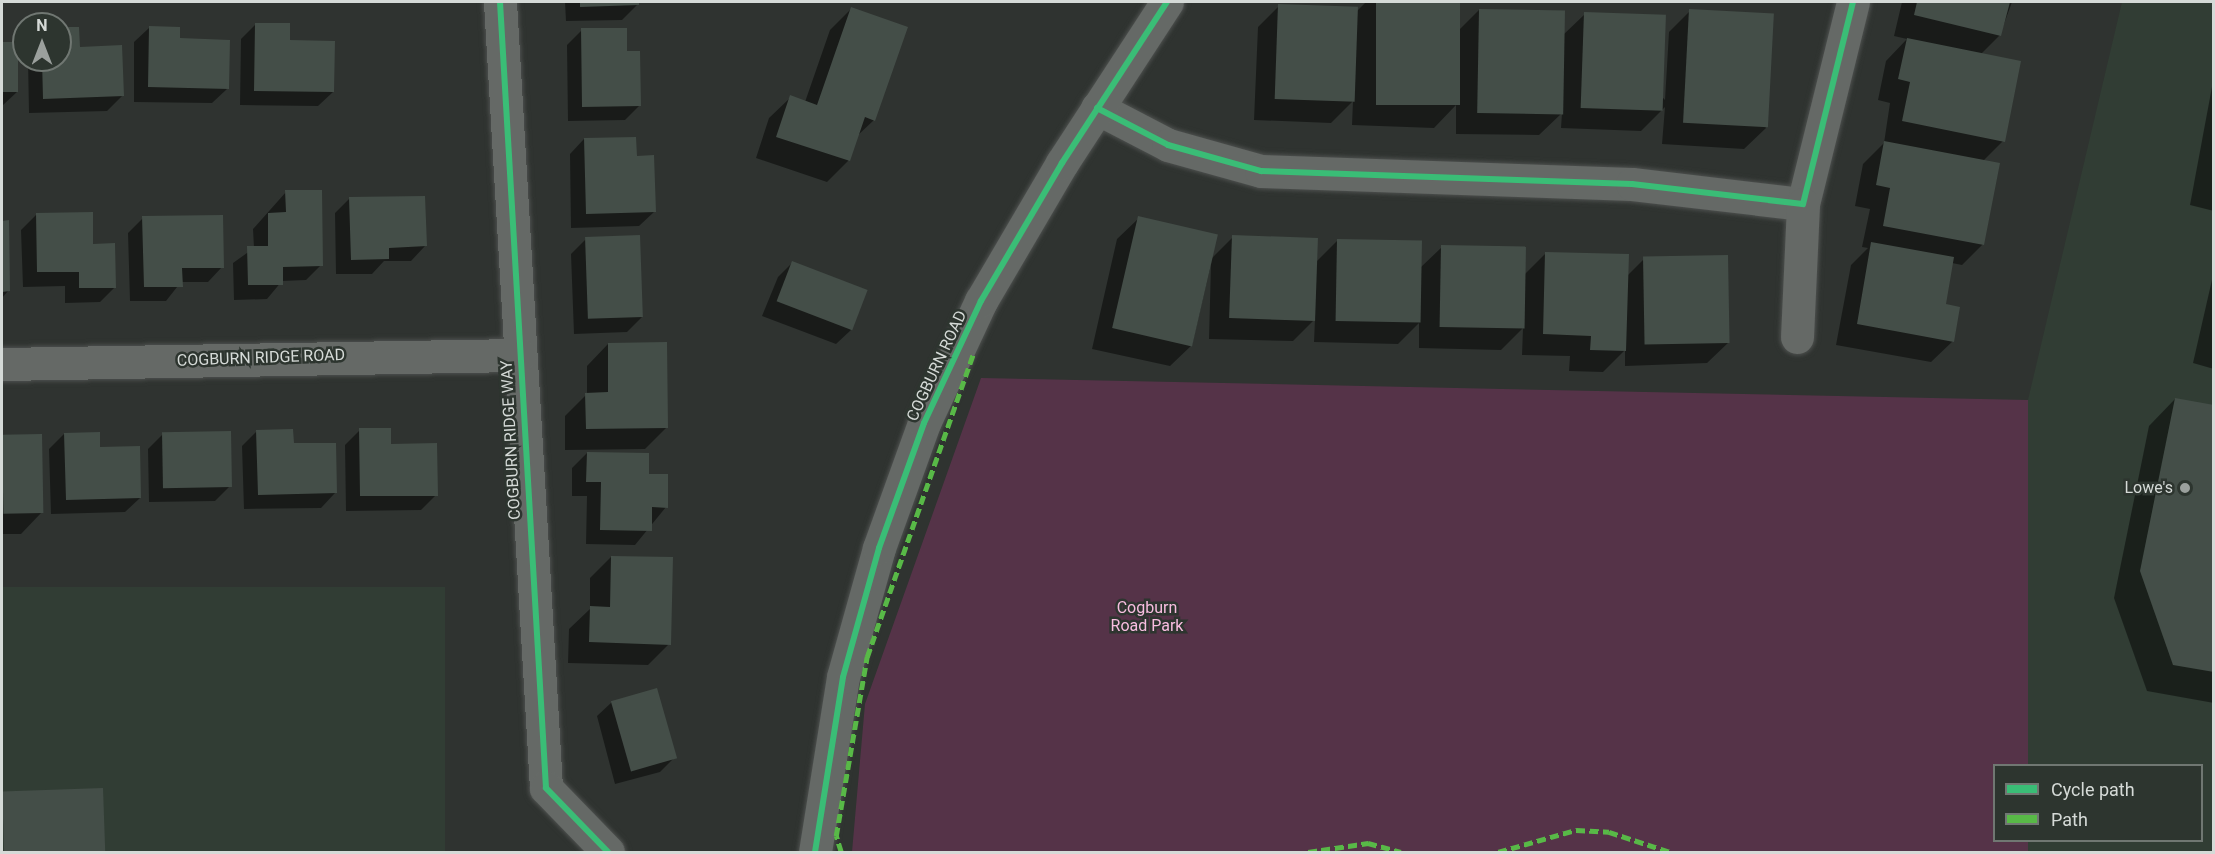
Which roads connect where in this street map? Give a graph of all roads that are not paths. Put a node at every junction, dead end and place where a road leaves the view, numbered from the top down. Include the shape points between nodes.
1 (500, 2) edge
2 (1167, 2) edge
3 (1853, 2) edge
4 (1098, 108) junction
5 (1803, 204) junction
6 (1797, 338) dead end
7 (520, 355) junction
8 (2, 364) edge
9 (608, 852) edge
10 (815, 852) edge

1 - 7 street, COGBURN RIDGE WAY
2 - 4 street, COGBURN ROAD
3 - 5 street
4 - 5 street via 1168,145 1261,171 1632,184
4 - 10 street, COGBURN ROAD via 981,301 924,423 879,548 843,677
5 - 6 street
7 - 8 street, COGBURN RIDGE ROAD
7 - 9 street, COGBURN RIDGE WAY via 546,788

